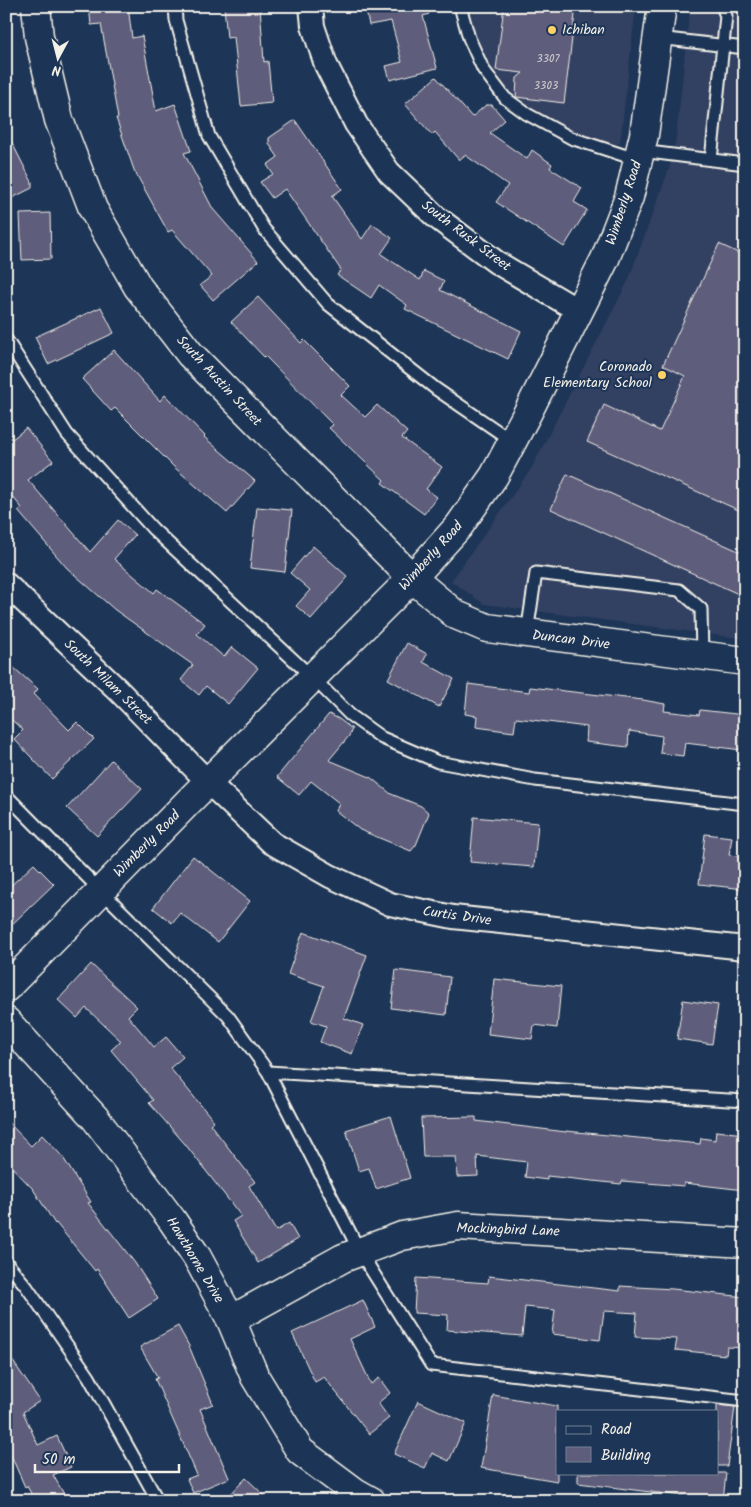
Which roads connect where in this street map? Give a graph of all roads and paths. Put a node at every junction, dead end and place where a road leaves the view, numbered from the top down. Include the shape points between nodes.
1 (36, 6) edge
2 (175, 6) edge
3 (311, 6) edge
4 (460, 6) edge
5 (662, 6) edge
6 (722, 6) edge
7 (658, 38) junction
8 (722, 46) junction
9 (745, 48) edge
10 (640, 154) junction
11 (711, 160) junction
12 (745, 164) edge
13 (579, 311) junction
14 (6, 339) edge
15 (512, 442) junction
16 (412, 578) junction
17 (6, 584) edge
18 (527, 634) junction
19 (702, 656) junction
20 (745, 661) edge
21 (312, 678) junction
22 (208, 782) junction
23 (6, 795) edge
24 (745, 804) edge
25 (101, 890) junction
26 (745, 948) edge
27 (6, 988) edge
28 (6, 1021) edge
29 (268, 1072) junction
30 (745, 1101) edge
31 (745, 1243) edge
32 (360, 1252) junction
33 (6, 1262) edge
34 (231, 1320) junction
35 (745, 1401) edge
36 (158, 1501) edge
37 (370, 1501) edge

1 - 16 main road, South Austin Street via 39,37 60,120 92,209 138,287 190,354
2 - 15 lane via 176,20 209,136 264,229 328,304 436,389
3 - 13 street, South Rusk Street via 313,26 326,65 356,124 390,172 436,217 496,262
4 - 10 lane via 469,38 483,69 505,98 571,138 623,155
5 - 7 main road, Wimberly Road
6 - 8 lane via 726,16
7 - 8 lane
7 - 10 main road, Wimberly Road
8 - 9 lane
8 - 11 lane
10 - 11 lane
10 - 13 main road, Wimberly Road via 629,197 605,260
11 - 12 lane
13 - 15 main road, Wimberly Road
14 - 21 lane via 67,434 153,529
15 - 16 main road, Wimberly Road via 494,476 459,526
16 - 18 main road, Duncan Drive via 456,615 487,628
16 - 21 main road, Wimberly Road
17 - 22 street, South Milam Street via 118,690
18 - 19 main road, Duncan Drive
18 - 19 lane via 536,573 679,590 701,609
19 - 20 main road, Duncan Drive
21 - 22 main road, Wimberly Road
21 - 24 lane via 350,716 382,738 438,762 536,780
22 - 25 main road, Wimberly Road
22 - 26 street, Curtis Drive via 272,843 330,876 390,904 453,917
23 - 25 lane
25 - 27 main road, Wimberly Road
25 - 29 lane via 228,1016
28 - 34 main road, Hawthorne Drive via 95,1118 135,1170 197,1257
29 - 30 lane
29 - 32 lane
31 - 32 main road, Mockingbird Lane via 458,1226 402,1236
32 - 34 main road, Mockingbird Lane via 343,1258
32 - 35 lane via 431,1365
33 - 36 lane via 89,1377
34 - 37 main road, Hawthorne Drive via 255,1377 300,1451

